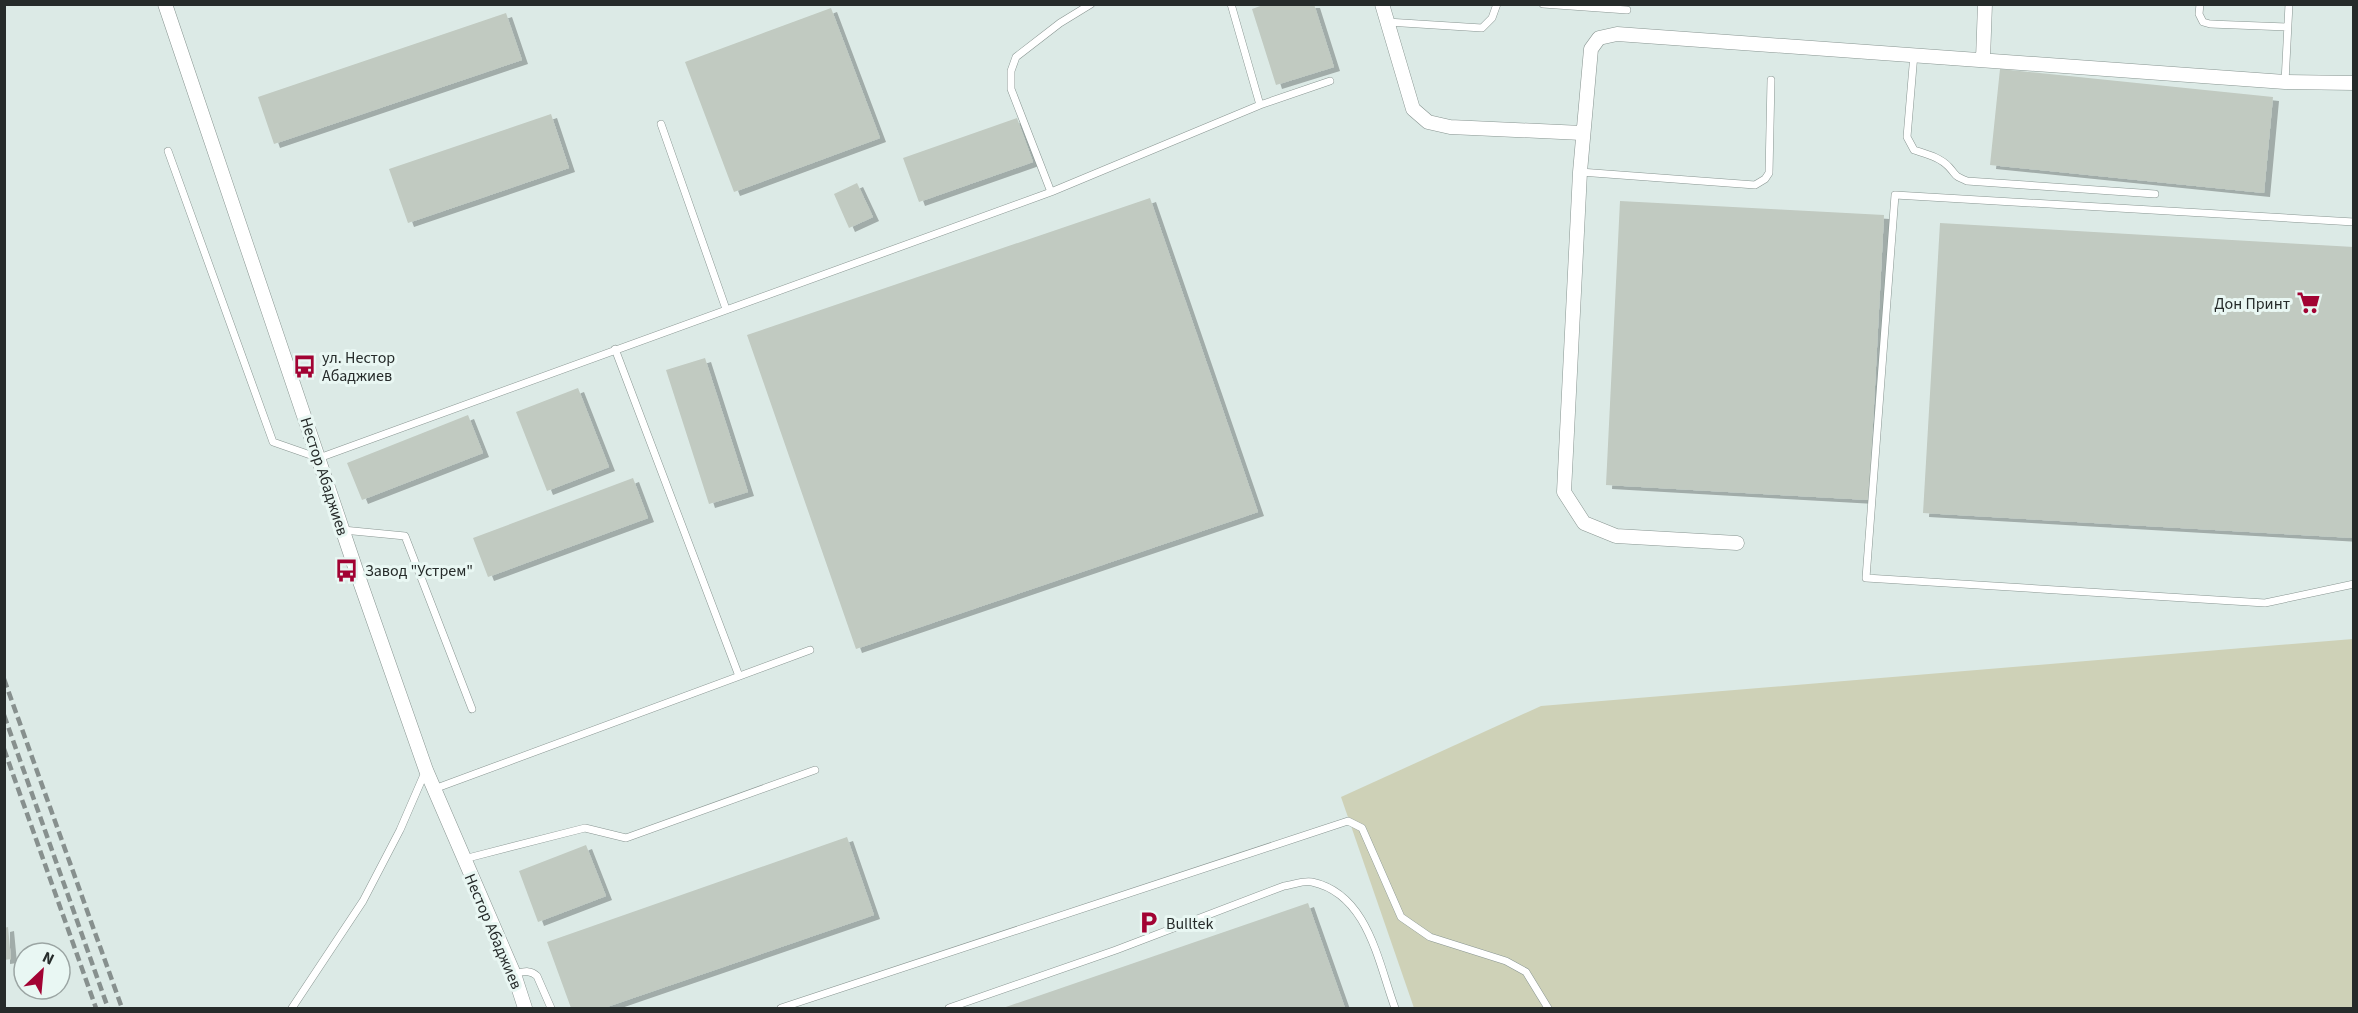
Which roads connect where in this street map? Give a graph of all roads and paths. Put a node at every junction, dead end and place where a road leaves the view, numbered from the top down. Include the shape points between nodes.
1 (165, 4) edge
2 (1091, 4) edge
3 (1231, 4) edge
4 (1382, 4) edge
5 (1497, 4) edge
6 (1543, 4) edge
7 (1985, 4) edge
8 (2200, 4) edge
9 (2289, 4) edge
10 (1627, 10) dead end
11 (1387, 22) junction
12 (2287, 27) junction
13 (1914, 54) junction
14 (1983, 59) junction
15 (1771, 80) dead end
16 (1330, 81) dead end
17 (2285, 82) junction
18 (2354, 83) edge
19 (1260, 105) junction
20 (661, 124) dead end
21 (1582, 133) junction
22 (168, 151) dead end
23 (1580, 172) junction
24 (1051, 192) junction
25 (2155, 194) dead end
26 (2354, 222) edge
27 (726, 309) junction
28 (615, 349) junction
29 (319, 458) junction
30 (343, 530) junction
31 (1737, 543) dead end
32 (2354, 584) edge
33 (810, 650) dead end
34 (739, 676) junction
35 (472, 709) dead end
36 (815, 770) dead end
37 (426, 771) junction
38 (434, 789) junction
39 (464, 859) junction
40 (514, 974) junction
41 (292, 1008) edge
42 (525, 1008) edge
43 (551, 1008) edge
44 (781, 1008) edge
45 (949, 1008) edge
46 (1395, 1008) edge
47 (1548, 1008) edge

1 - 29 street, Нестор Абаджиев
2 - 24 lane via 1016,57 1011,71 1011,89
3 - 19 lane
4 - 11 street
5 - 11 lane via 1492,18 1482,28
6 - 10 lane
7 - 14 street
8 - 12 lane via 2199,14 2210,24
9 - 12 lane
11 - 21 street via 1413,109 1428,122 1450,127
12 - 17 lane
13 - 14 street
13 - 21 street via 1617,34 1599,38 1591,49
13 - 25 lane via 1907,137 1914,150 1934,156 1954,176 1967,181
14 - 17 street
15 - 23 lane via 1769,173 1755,185
16 - 19 lane
17 - 18 street
19 - 24 lane
20 - 27 lane
21 - 23 street
22 - 29 lane via 273,442
23 - 31 street via 1564,492 1584,523 1616,536
24 - 27 lane
26 - 32 lane via 1895,195 1866,578 2265,603
27 - 28 lane
28 - 29 lane
28 - 34 lane
29 - 30 street, Нестор Абаджиев
30 - 35 lane via 405,536
30 - 37 street, Нестор Абаджиев
33 - 34 lane
34 - 38 lane
36 - 39 lane via 626,838 585,828
37 - 38 street, Нестор Абаджиев
37 - 41 lane via 363,901
38 - 39 street, Нестор Абаджиев
39 - 40 street, Нестор Абаджиев
40 - 42 street, Нестор Абаджиев
40 - 43 lane via 534,973
44 - 47 lane via 1348,821 1362,828 1401,917 1430,937 1506,961 1526,972
45 - 46 lane via 1284,886 1310,881 1341,893 1364,920

